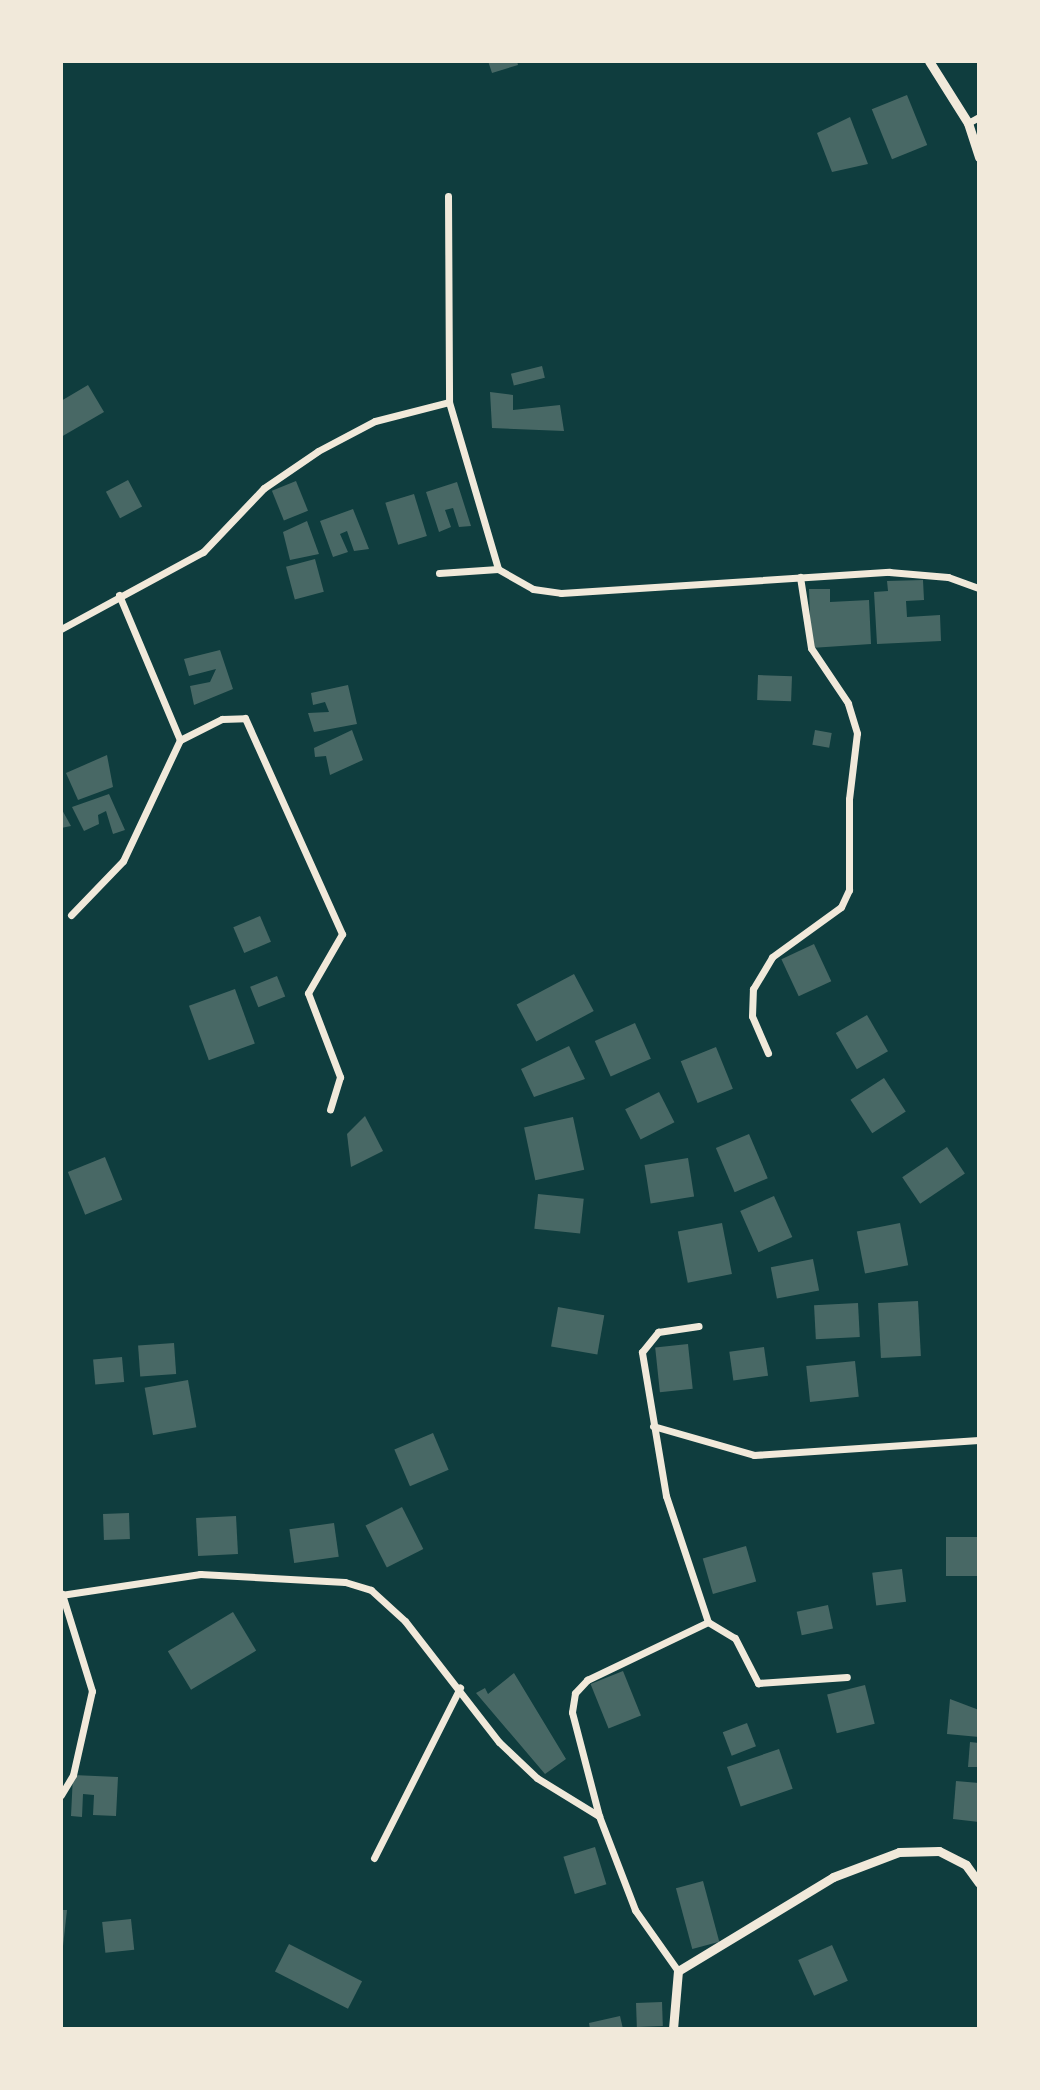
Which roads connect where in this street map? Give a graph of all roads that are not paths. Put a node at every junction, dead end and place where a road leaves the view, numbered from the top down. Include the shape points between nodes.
1 (929, 61) edge
2 (979, 117) edge
3 (968, 123) junction
4 (979, 157) edge
5 (448, 196) dead end
6 (449, 402) junction
7 (498, 569) junction
8 (439, 573) dead end
9 (800, 576) junction
10 (979, 588) edge
11 (119, 594) junction
12 (61, 629) edge
13 (180, 740) junction
14 (71, 915) dead end
15 (768, 1053) dead end
16 (330, 1109) dead end
17 (699, 1326) dead end
18 (653, 1426) junction
19 (979, 1440) edge
20 (62, 1594) edge
21 (708, 1622) junction
22 (847, 1677) dead end
23 (460, 1688) junction
24 (61, 1795) edge
25 (599, 1816) junction
26 (374, 1858) dead end
27 (979, 1884) edge
28 (678, 1971) junction
29 (673, 2029) edge

1 - 3 street
2 - 3 street
3 - 4 street
5 - 6 street
6 - 7 street
6 - 11 street via 342,437 264,488 203,552
7 - 8 street
7 - 9 street via 533,589 561,593
9 - 10 street via 889,572 948,577
9 - 15 street via 811,648 848,703 857,733 849,799 849,890 841,907 772,957 753,989 752,1016
11 - 12 street
11 - 13 street
13 - 14 street via 123,861
13 - 16 street via 237,716 252,725 342,934 308,993 340,1077
17 - 18 street via 658,1332 642,1352
18 - 19 street via 754,1455
18 - 21 street via 666,1496
20 - 23 street via 200,1574 345,1582 390,1604
20 - 24 street via 92,1691 74,1774
21 - 22 street via 736,1638 758,1683
21 - 25 street via 587,1680 575,1693 572,1712
23 - 25 street via 499,1742 537,1778
23 - 26 street
25 - 28 street via 635,1910
27 - 28 street via 966,1865 939,1851 899,1852 833,1877
28 - 29 street

